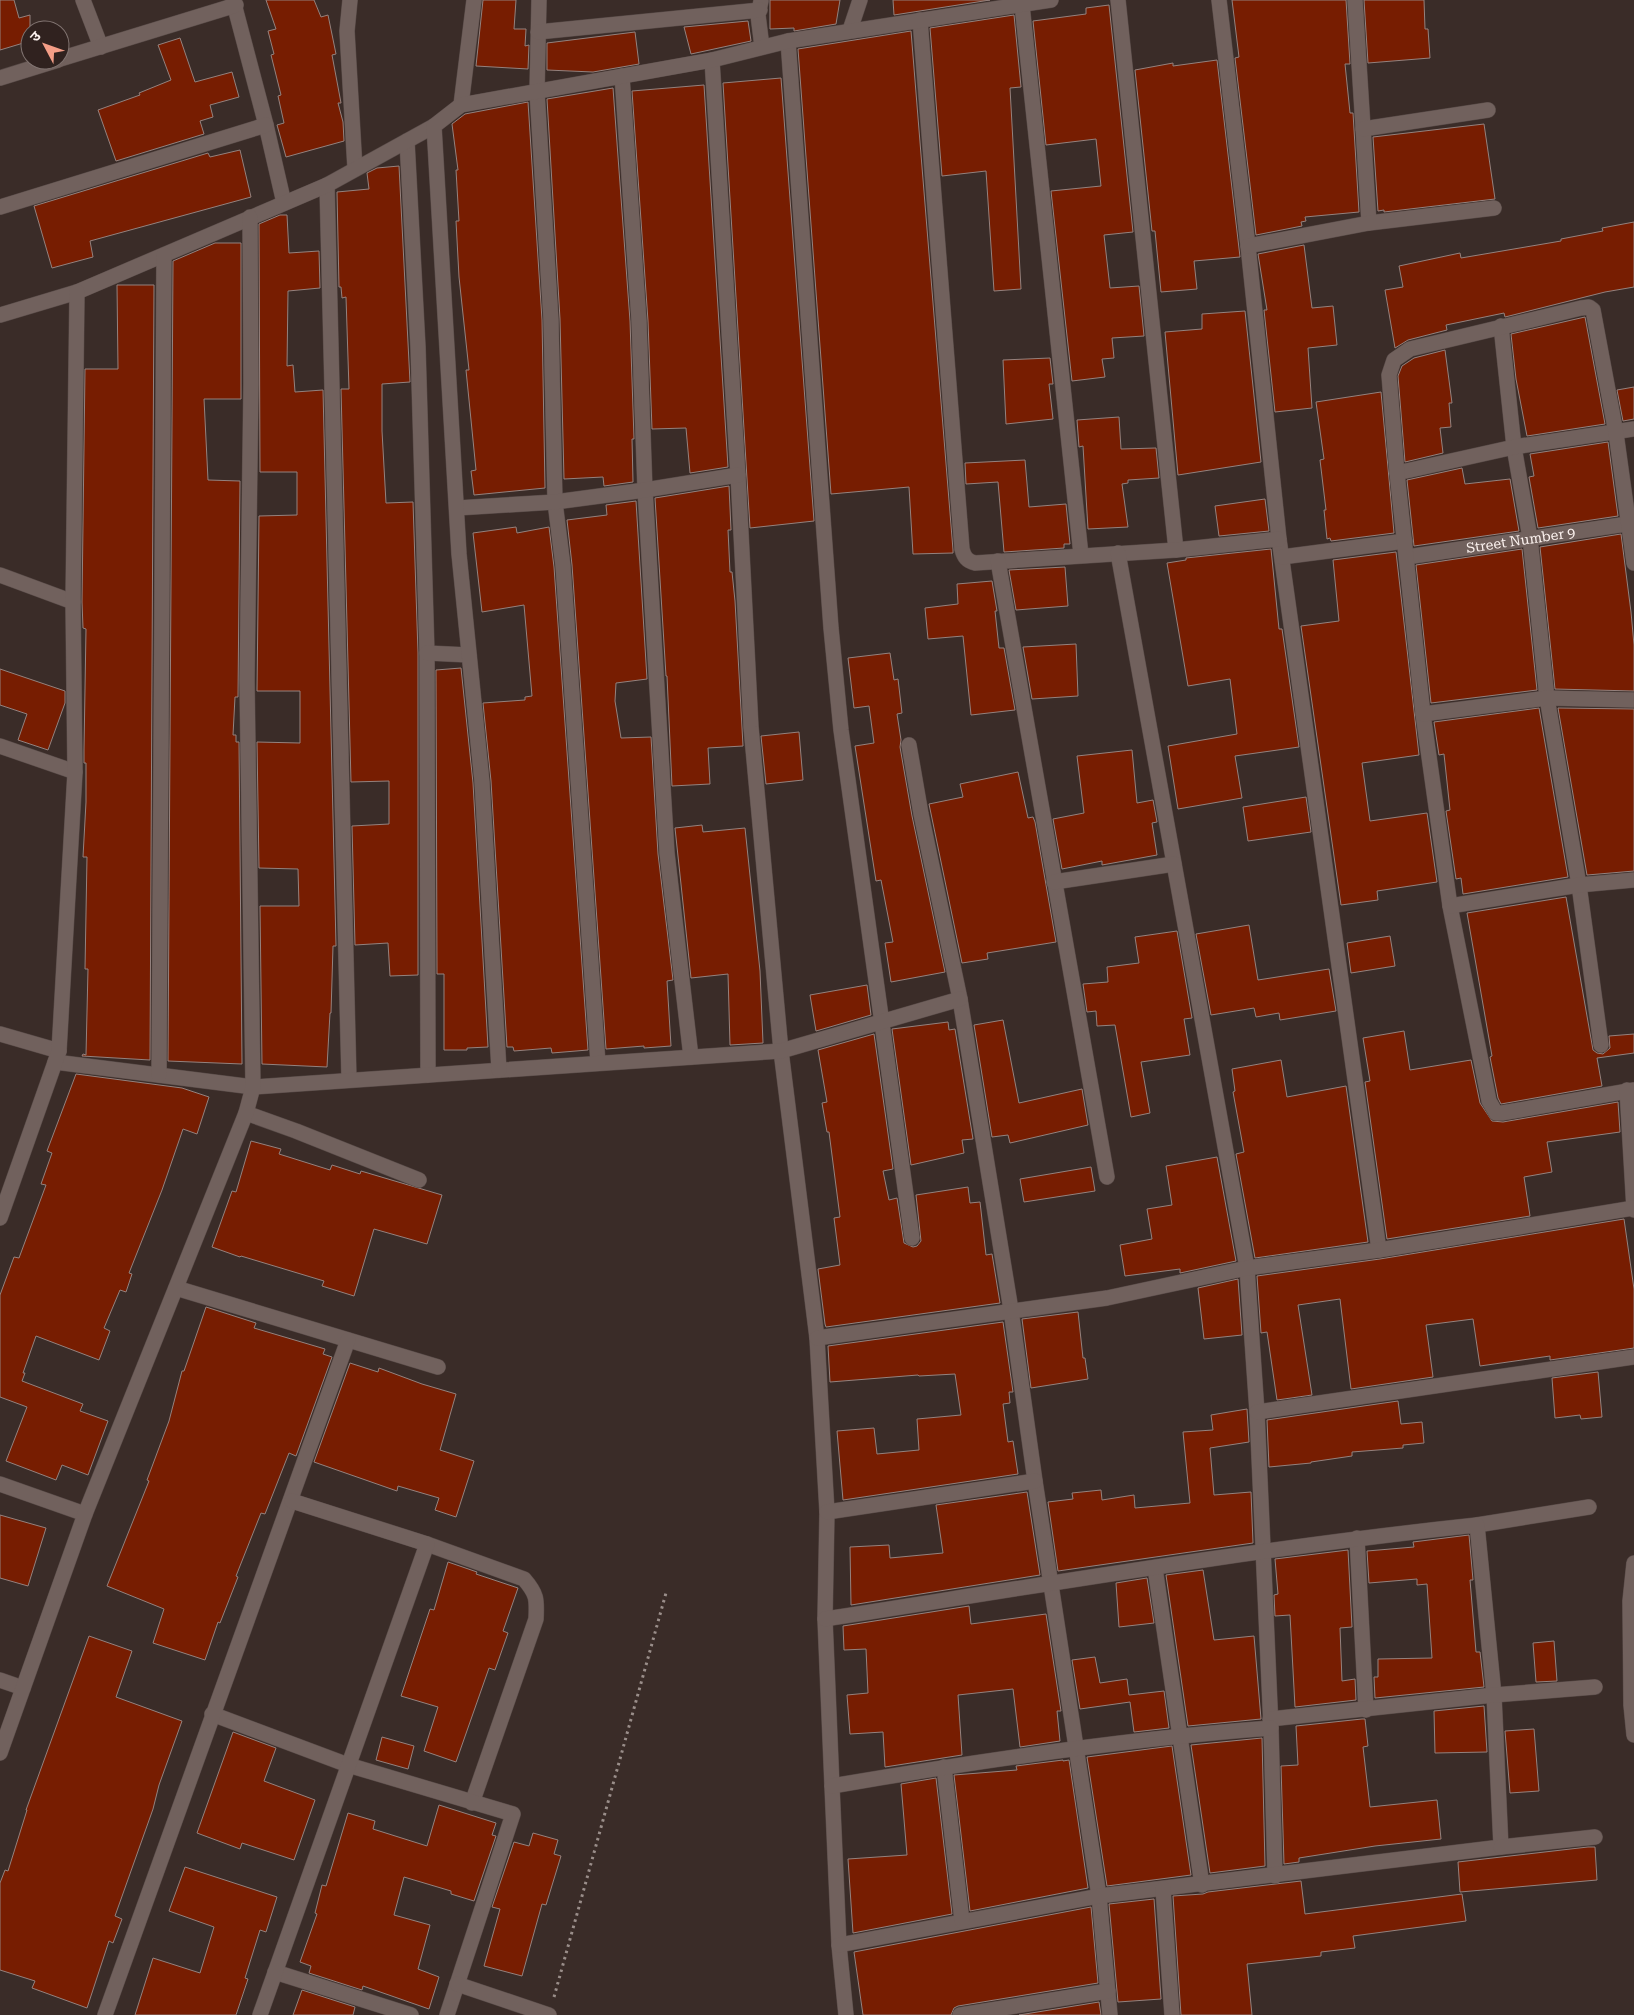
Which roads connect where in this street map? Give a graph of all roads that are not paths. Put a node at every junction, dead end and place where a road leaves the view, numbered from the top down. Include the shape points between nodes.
1 (83, 0) edge
2 (350, 0) edge
3 (474, 0) edge
4 (539, 0) edge
5 (860, 0) edge
6 (1051, 0) edge
7 (1118, 0) edge
8 (1219, 0) edge
9 (1355, 0) edge
10 (234, 3) edge
11 (1022, 4) junction
12 (761, 5) edge
13 (920, 20) junction
14 (850, 30) junction
15 (538, 32) junction
16 (788, 41) junction
17 (762, 46) junction
18 (101, 47) junction
19 (70, 57) edge
20 (712, 60) junction
21 (26, 70) edge
22 (622, 76) junction
23 (0, 78) edge
24 (537, 92) junction
25 (461, 105) junction
26 (1488, 110) dead end
27 (266, 125) junction
28 (434, 126) junction
29 (1363, 129) junction
30 (407, 140) junction
31 (355, 169) junction
32 (327, 185) junction
33 (284, 203) junction
34 (0, 207) edge
35 (1494, 208) dead end
36 (250, 218) junction
37 (1369, 223) junction
38 (1248, 246) junction
39 (164, 254) junction
40 (77, 292) junction
41 (0, 315) edge
42 (1501, 326) junction
43 (1634, 429) edge
44 (1616, 433) junction
45 (1514, 447) junction
46 (1397, 473) junction
47 (738, 475) junction
48 (646, 490) junction
49 (555, 502) junction
50 (457, 508) junction
51 (1631, 523) edge
52 (1530, 538) junction
53 (1279, 539) junction
54 (1405, 541) junction
55 (1176, 550) junction
56 (1118, 554) junction
57 (1081, 555) junction
58 (1282, 557) junction
59 (1407, 557) junction
60 (998, 562) junction
61 (1634, 562) edge
62 (0, 575) edge
63 (73, 602) junction
64 (428, 654) junction
65 (469, 655) junction
66 (1547, 698) junction
67 (1634, 700) edge
68 (1423, 714) junction
69 (909, 745) dead end
70 (0, 746) edge
71 (75, 772) junction
72 (1174, 864) junction
73 (1634, 880) edge
74 (1054, 882) junction
75 (1578, 885) junction
76 (1450, 906) junction
77 (960, 999) junction
78 (882, 1021) junction
79 (0, 1034) edge
80 (1601, 1045) dead end
81 (781, 1050) junction
82 (57, 1056) junction
83 (691, 1057) junction
84 (598, 1063) junction
85 (499, 1070) junction
86 (159, 1075) junction
87 (428, 1075) junction
88 (349, 1080) junction
89 (253, 1087) junction
90 (1631, 1090) edge
91 (246, 1113) junction
92 (1107, 1177) dead end
93 (419, 1180) dead end
94 (1634, 1209) edge
95 (0, 1218) edge
96 (912, 1238) dead end
97 (1379, 1250) junction
98 (1247, 1268) junction
99 (176, 1288) junction
100 (1011, 1310) junction
101 (818, 1338) junction
102 (348, 1340) junction
103 (1634, 1357) edge
104 (438, 1367) dead end
105 (1257, 1412) junction
106 (1035, 1481) junction
107 (0, 1484) edge
108 (292, 1502) junction
109 (1589, 1507) dead end
110 (827, 1512) junction
111 (85, 1514) junction
112 (1477, 1525) junction
113 (1357, 1538) junction
114 (427, 1544) junction
115 (1263, 1552) junction
116 (1634, 1563) edge
117 (1155, 1568) junction
118 (1051, 1583) junction
119 (825, 1619) junction
120 (0, 1680) edge
121 (24, 1688) junction
122 (1595, 1688) dead end
123 (1494, 1695) junction
124 (1366, 1710) junction
125 (212, 1714) junction
126 (1271, 1723) junction
127 (1179, 1735) junction
128 (1634, 1735) edge
129 (1075, 1749) junction
130 (0, 1753) edge
131 (348, 1765) junction
132 (944, 1766) junction
133 (832, 1786) junction
134 (472, 1803) junction
135 (1595, 1837) dead end
136 (1501, 1847) junction
137 (1275, 1876) junction
138 (1202, 1884) junction
139 (1163, 1889) junction
140 (1099, 1896) junction
141 (962, 1921) junction
142 (840, 1945) junction
143 (275, 1972) junction
144 (457, 1984) junction
145 (1108, 1990) junction
146 (1038, 2009) edge
147 (550, 2010) edge
148 (105, 2015) edge
149 (260, 2015) edge
150 (410, 2015) edge
151 (447, 2015) edge
152 (846, 2015) edge
153 (960, 2015) edge
154 (1110, 2015) edge
155 (1172, 2015) edge

1 - 18 street
2 - 31 street via 347,32
3 - 25 street
4 - 15 street
5 - 14 street
6 - 11 street
7 - 55 street
8 - 38 street
9 - 29 street
10 - 18 street
10 - 27 street
11 - 13 street
11 - 57 street
12 - 15 street
12 - 17 street via 759,29
13 - 14 street
13 - 60 street via 962,549 968,561
14 - 16 street
15 - 24 street
16 - 17 street
16 - 78 street via 832,637 841,730
17 - 20 street
18 - 19 street
20 - 22 street
20 - 47 street
21 - 23 street
22 - 24 street
22 - 48 street
24 - 25 street
24 - 49 street via 550,320
25 - 28 street
26 - 29 street
27 - 33 street
27 - 34 street
28 - 30 street
28 - 50 street
29 - 37 street
30 - 31 street
30 - 64 street via 418,347
31 - 32 street
32 - 33 street
32 - 88 street
33 - 36 street
35 - 37 street
36 - 39 street
36 - 89 street via 247,682
37 - 38 street
38 - 53 street
39 - 40 street
39 - 86 street
40 - 41 street
40 - 63 street
42 - 44 street via 1581,308 1594,310
42 - 45 street
42 - 46 street via 1410,349 1394,360 1389,375
43 - 44 street
44 - 45 street
44 - 51 street
45 - 46 street
45 - 52 street
46 - 54 street
47 - 48 street
47 - 81 street via 751,727
48 - 49 street
48 - 83 street via 667,853
49 - 50 street
49 - 84 street via 563,566
50 - 65 street
51 - 52 street, Street Number 9
51 - 61 street
52 - 59 street, Street Number 9
52 - 66 street
53 - 55 street
53 - 58 street
54 - 58 street
54 - 59 street
55 - 56 street
56 - 57 street
56 - 72 street
57 - 60 street
58 - 97 street
59 - 68 street
60 - 74 street
62 - 63 street
63 - 71 street
64 - 65 street
64 - 87 street
65 - 85 street via 482,782
66 - 67 street
66 - 68 street
66 - 75 street
68 - 76 street
69 - 77 street
70 - 71 street
71 - 82 street
72 - 74 street
72 - 98 street
73 - 75 street
74 - 92 street
75 - 76 street
75 - 80 street
76 - 90 street via 1489,1101 1496,1113
77 - 78 street
77 - 100 street
78 - 81 street
78 - 96 street
79 - 82 street
81 - 83 street
81 - 101 street
82 - 86 street
82 - 95 street
83 - 84 street
84 - 85 street
85 - 87 street
86 - 89 street
87 - 88 street
88 - 89 street
89 - 91 street
90 - 94 street
91 - 93 street
91 - 99 street
94 - 97 street
97 - 98 street
98 - 100 street via 1107,1298
98 - 105 street
99 - 102 street
99 - 111 street
100 - 101 street
100 - 106 street
101 - 110 street
102 - 104 street
102 - 108 street
103 - 105 street
105 - 115 street
106 - 110 street
106 - 118 street
107 - 111 street
108 - 114 street
108 - 125 street
109 - 112 street
110 - 119 street
111 - 121 street
112 - 113 street
112 - 123 street
113 - 115 street
113 - 124 street
114 - 131 street
114 - 134 street via 524,1579 535,1592 537,1603 536,1619
115 - 117 street
115 - 126 street
116 - 128 street via 1630,1601
117 - 118 street
117 - 127 street
118 - 119 street
118 - 129 street
119 - 133 street
120 - 121 street
121 - 130 street
122 - 123 street
123 - 124 street
123 - 136 street
124 - 126 street
125 - 131 street
125 - 148 street
126 - 127 street
126 - 137 street
127 - 129 street
127 - 138 street
129 - 132 street
129 - 140 street
131 - 134 street
131 - 143 street
132 - 133 street
132 - 141 street
133 - 142 street
134 - 144 street via 513,1814
135 - 136 street
136 - 137 street
137 - 138 street
138 - 139 street
139 - 140 street
139 - 155 street
140 - 141 street
140 - 145 street
141 - 142 street
142 - 152 street
143 - 149 street
143 - 150 street
144 - 147 street
144 - 151 street
145 - 146 street
145 - 154 street
146 - 153 street

